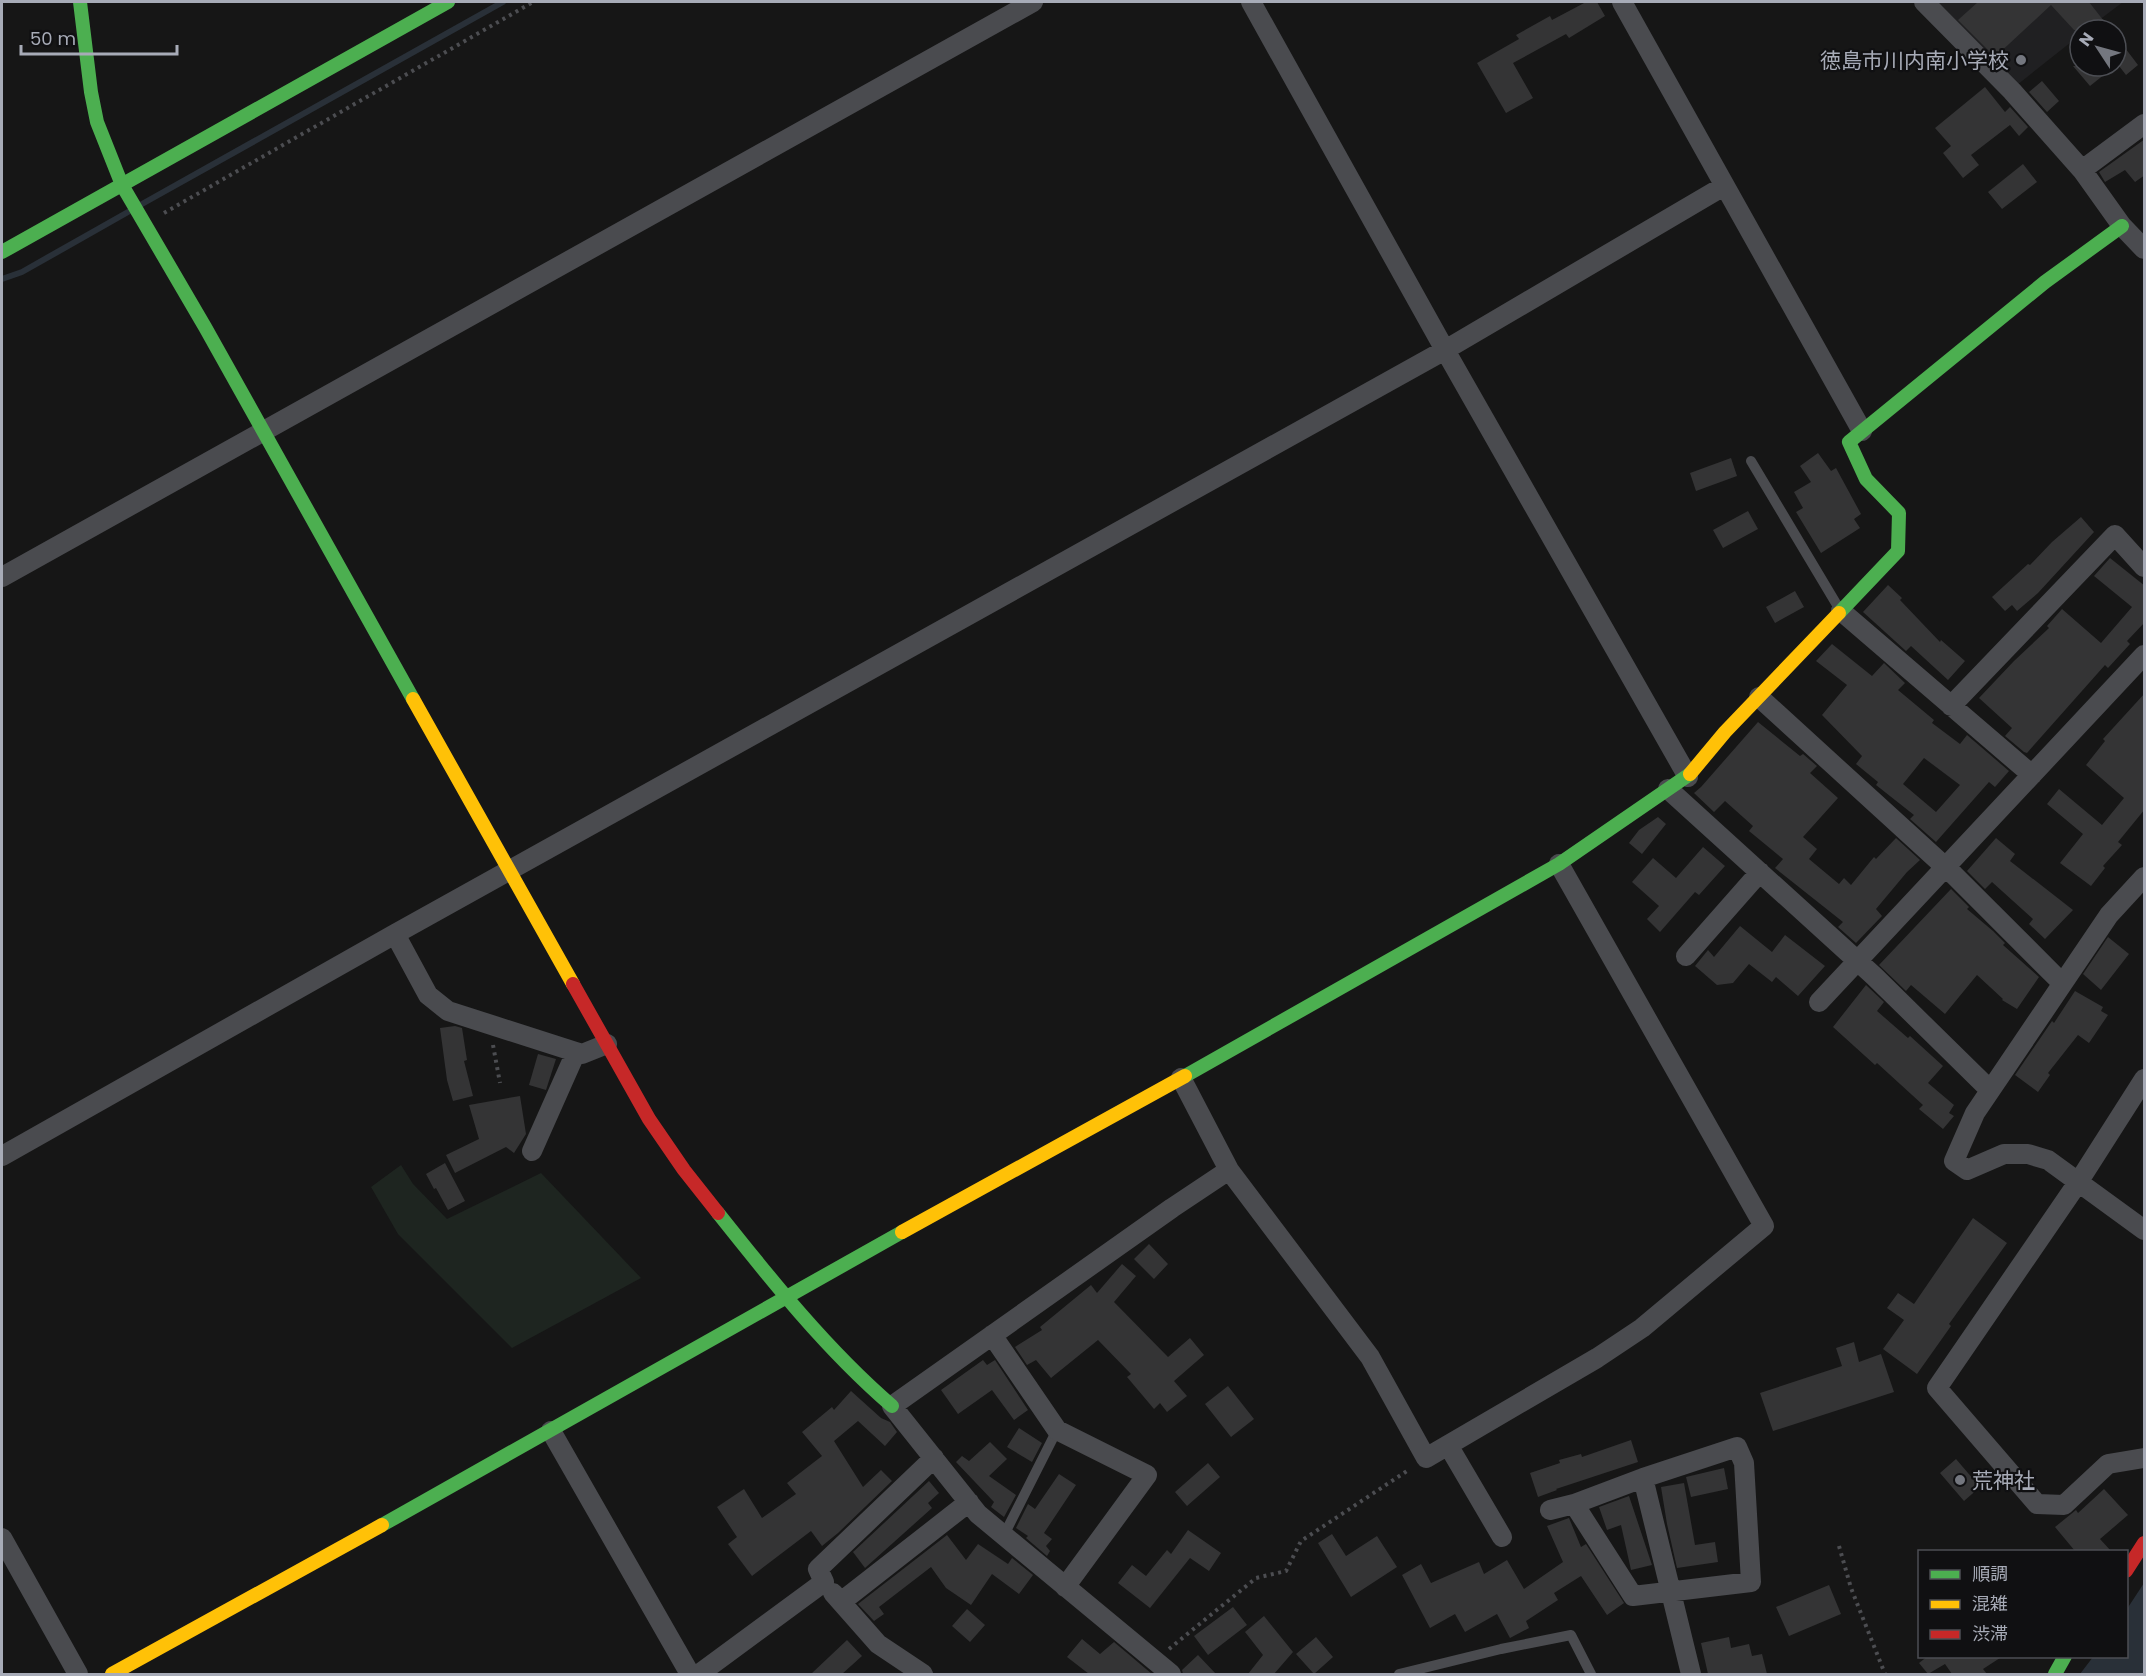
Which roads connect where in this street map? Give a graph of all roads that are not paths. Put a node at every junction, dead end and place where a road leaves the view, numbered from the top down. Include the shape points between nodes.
1 (80, 2) edge
2 (448, 2) edge
3 (1033, 2) edge
4 (1251, 2) edge
5 (1622, 2) edge
6 (1924, 2) edge
7 (2145, 124) edge
8 (2082, 170) junction
9 (1724, 186) junction
10 (125, 190) junction
11 (2121, 226) junction
12 (2145, 249) edge
13 (2, 252) edge
14 (1445, 350) junction
15 (1862, 431) junction
16 (263, 433) junction
17 (1751, 461) dead end
18 (2145, 567) edge
19 (2, 578) edge
20 (1841, 611) junction
21 (2145, 656) edge
22 (1759, 697) junction
23 (1951, 706) junction
24 (2032, 775) junction
25 (1688, 777) junction
26 (1668, 789) junction
27 (1559, 864) junction
28 (1945, 867) junction
29 (510, 870) junction
30 (1760, 872) junction
31 (2145, 877) edge
32 (395, 934) junction
33 (1686, 957) dead end
34 (1858, 962) junction
35 (2062, 983) junction
36 (1819, 1002) dead end
37 (607, 1044) junction
38 (576, 1052) junction
39 (1181, 1078) junction
40 (2145, 1079) edge
41 (1990, 1090) junction
42 (532, 1151) dead end
43 (2, 1156) edge
44 (1229, 1170) junction
45 (2079, 1181) junction
46 (2145, 1230) edge
47 (785, 1296) junction
48 (992, 1335) junction
49 (892, 1406) junction
50 (1057, 1430) junction
51 (550, 1431) junction
52 (1448, 1445) junction
53 (934, 1458) junction
54 (2145, 1458) edge
55 (1643, 1478) junction
56 (969, 1503) junction
57 (1574, 1504) junction
58 (1550, 1510) dead end
59 (1004, 1535) junction
60 (1502, 1537) dead end
61 (2, 1538) edge
62 (2145, 1543) edge
63 (2128, 1569) edge
64 (824, 1582) junction
65 (1065, 1587) junction
66 (1671, 1593) junction
67 (842, 1602) junction
68 (2064, 1658) edge
69 (78, 1674) edge
70 (112, 1674) edge
71 (690, 1674) edge
72 (699, 1674) edge
73 (923, 1674) edge
74 (1171, 1674) edge
75 (1399, 1674) edge
76 (1591, 1674) edge
77 (1691, 1674) edge
78 (2055, 1674) edge

1 - 10 street via 97,122
2 - 10 street
3 - 16 street
4 - 14 street
5 - 9 street
6 - 8 street via 2012,91
7 - 8 street
8 - 11 street
9 - 14 street
9 - 15 street
10 - 13 street
10 - 16 street
11 - 12 street
11 - 15 street via 2045,282
14 - 25 street
14 - 29 street
15 - 20 street via 1849,442 1866,479 1899,513 1898,551
16 - 19 street
16 - 29 street
17 - 20 lane
18 - 23 street via 2115,535
20 - 22 street
20 - 23 street
21 - 24 street
22 - 25 street
22 - 28 street
23 - 24 street
24 - 28 street
25 - 26 street
26 - 27 street
26 - 30 street
27 - 39 street
27 - 52 street via 1764,1226 1642,1329
28 - 34 street
28 - 35 street
29 - 32 street
29 - 37 street
30 - 33 street
30 - 34 street
31 - 35 street via 2109,915
32 - 38 street via 428,995 448,1011
32 - 43 street
34 - 36 street
34 - 41 street
35 - 41 street
37 - 38 street via 582,1054
37 - 47 street via 669,1150
38 - 42 street
39 - 44 street
39 - 47 street
40 - 45 street
41 - 45 street via 1954,1161 1967,1170 2004,1154 2028,1154 2048,1160
44 - 48 street
44 - 52 street via 1370,1357 1426,1458
45 - 46 street
45 - 54 street via 1937,1388 2037,1504 2064,1505 2108,1464
47 - 49 street via 828,1346
47 - 51 street
48 - 49 street
48 - 50 street
49 - 53 street
50 - 59 lane
50 - 65 street via 1147,1475
51 - 70 street
51 - 71 street
52 - 60 street
53 - 56 street
53 - 64 street via 818,1569
55 - 57 street
55 - 66 street
55 - 66 street via 1737,1447 1744,1463 1751,1582
56 - 59 street
56 - 67 street
57 - 58 street
57 - 66 street via 1633,1596
59 - 65 street
61 - 69 street
62 - 63 street
64 - 67 street
64 - 72 street
65 - 74 street
66 - 77 street
67 - 73 street via 878,1644
68 - 78 street
75 - 76 lane via 1571,1635

